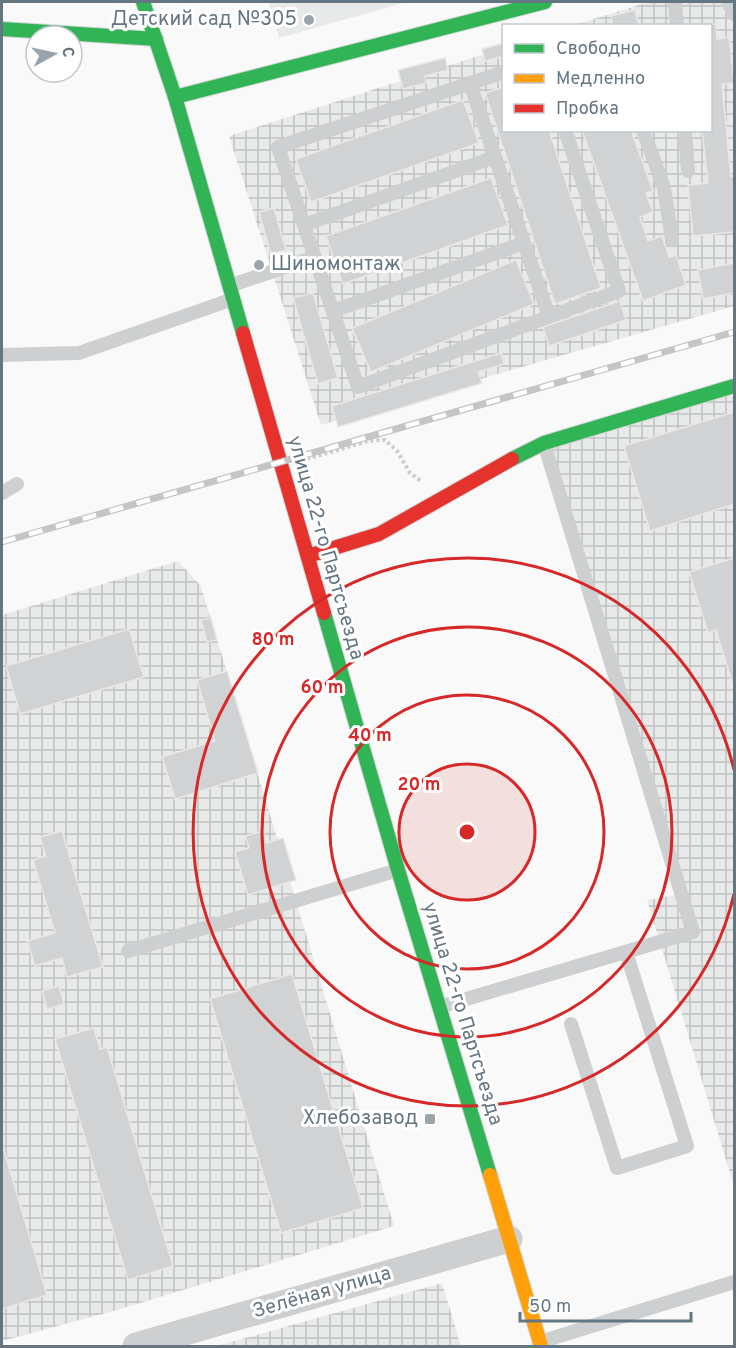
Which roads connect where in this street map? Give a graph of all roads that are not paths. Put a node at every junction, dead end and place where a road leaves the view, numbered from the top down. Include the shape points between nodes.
1 (143, 2) edge
2 (545, 2) edge
3 (675, 2) edge
4 (728, 2) edge
5 (735, 14) edge
6 (677, 24) edge
7 (2, 29) edge
8 (156, 39) junction
9 (502, 73) edge
10 (470, 83) junction
11 (175, 97) junction
12 (566, 132) edge
13 (644, 132) edge
14 (685, 132) edge
15 (495, 157) junction
16 (688, 171) dead end
17 (304, 225) junction
18 (672, 239) dead end
19 (524, 243) junction
20 (315, 257) junction
21 (231, 292) junction
22 (333, 311) junction
23 (549, 317) junction
24 (2, 356) edge
25 (735, 386) edge
26 (544, 443) junction
27 (17, 484) dead end
28 (2, 493) edge
29 (308, 556) junction
30 (398, 870) junction
31 (128, 951) dead end
32 (626, 951) junction
33 (439, 1007) junction
34 (571, 1024) dead end
35 (509, 1239) junction
36 (735, 1282) edge
37 (540, 1345) edge
38 (136, 1347) edge

1 - 8 main road, улица 22-го Партсъезда
2 - 11 main road
3 - 6 lane
4 - 5 lane
7 - 8 main road
8 - 11 main road, улица 22-го Партсъезда
9 - 10 lane
10 - 15 lane
10 - 17 lane via 278,147
11 - 21 main road, улица 22-го Партсъезда
12 - 23 lane via 619,291
13 - 18 lane via 664,188
14 - 16 lane
15 - 17 lane
15 - 19 lane
17 - 20 lane
19 - 22 lane
19 - 23 lane
20 - 21 lane
20 - 22 lane
21 - 24 lane via 80,353
21 - 29 main road, улица 22-го Партсъезда
22 - 23 lane via 358,387
25 - 26 main road
26 - 29 main road via 379,534
26 - 32 lane via 693,932
27 - 28 lane
29 - 30 main road, улица 22-го Партсъезда
30 - 31 lane
30 - 33 main road, улица 22-го Партсъезда
32 - 33 lane
32 - 34 lane via 687,1146 617,1168
33 - 35 main road, улица 22-го Партсъезда
35 - 37 main road, улица 22-го Партсъезда
35 - 38 street, Зелёная улица
36 - 37 lane

